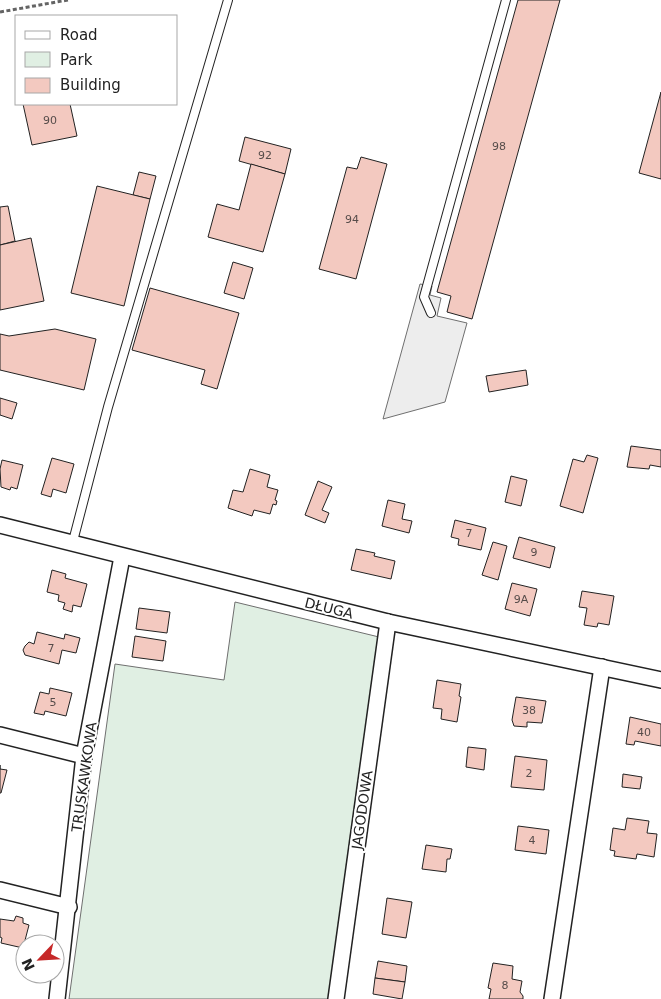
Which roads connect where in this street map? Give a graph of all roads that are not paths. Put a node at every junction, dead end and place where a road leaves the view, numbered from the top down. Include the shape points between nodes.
1 (228, 0) edge
2 (506, 0) edge
3 (431, 313) dead end
4 (0, 525) edge
5 (72, 545) junction
6 (122, 557) junction
7 (388, 622) junction
8 (602, 667) junction
9 (661, 680) edge
10 (0, 735) edge
11 (84, 756) junction
12 (0, 890) edge
13 (69, 907) junction
14 (57, 999) edge
15 (336, 999) edge
16 (552, 999) edge

1 - 5 lane via 108,407
2 - 3 lane via 424,297
4 - 5 street, DŁUGA
5 - 6 street, DŁUGA
6 - 7 street, DŁUGA
6 - 11 street, TRUSKAWKOWA
7 - 8 street, DŁUGA
7 - 15 street, JAGODOWA
8 - 9 street, DŁUGA
8 - 16 street
10 - 11 street
11 - 13 street, TRUSKAWKOWA
12 - 13 street
13 - 14 street, TRUSKAWKOWA

